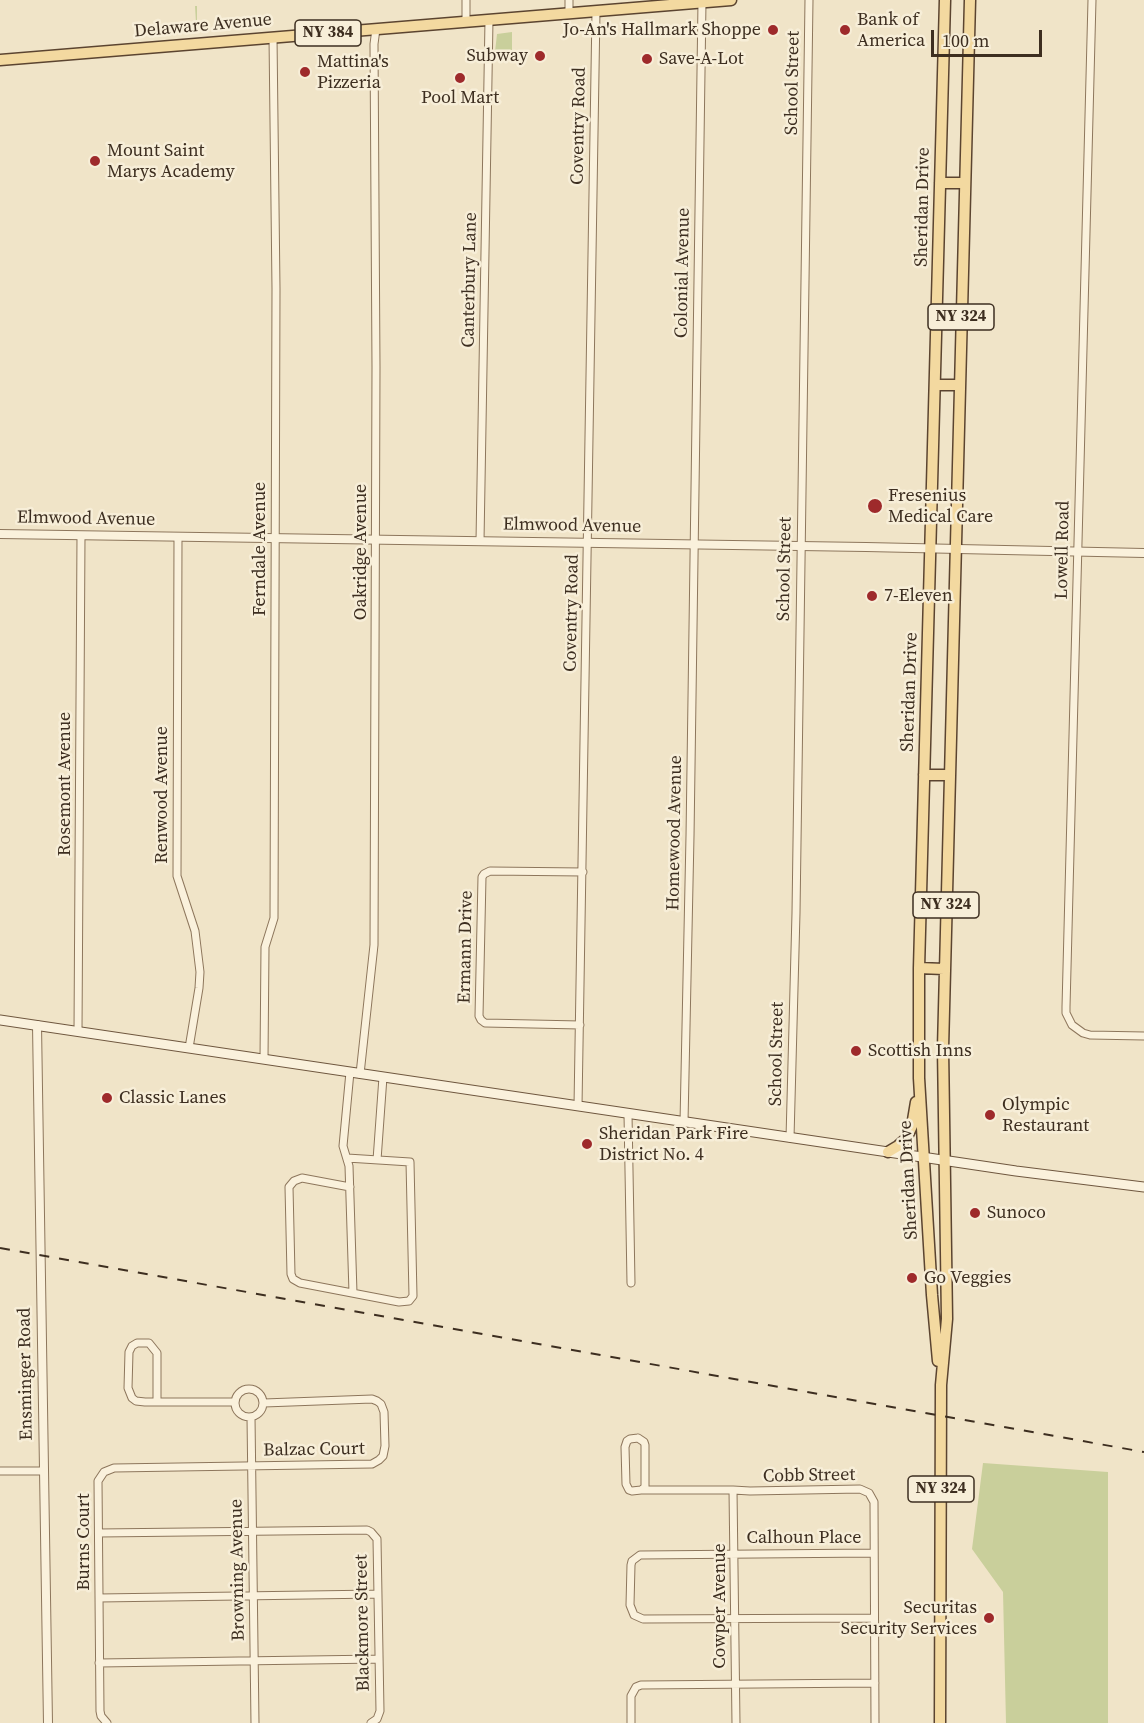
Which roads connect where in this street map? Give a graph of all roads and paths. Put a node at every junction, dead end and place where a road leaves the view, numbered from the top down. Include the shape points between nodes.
1 (466, 0) edge
2 (569, 0) edge
3 (731, 0) edge
4 (809, 0) edge
5 (945, 0) edge
6 (970, 0) edge
7 (1092, 0) edge
8 (674, 2) edge
9 (702, 2) junction
10 (596, 11) junction
11 (569, 13) junction
12 (489, 20) junction
13 (466, 22) junction
14 (376, 29) junction
15 (273, 37) junction
16 (0, 60) edge
17 (940, 183) junction
18 (965, 183) junction
19 (960, 385) junction
20 (935, 386) junction
21 (0, 534) edge
22 (81, 536) junction
23 (178, 537) junction
24 (275, 538) junction
25 (376, 540) junction
26 (480, 542) junction
27 (588, 543) junction
28 (694, 545) junction
29 (801, 546) junction
30 (931, 548) junction
31 (955, 549) junction
32 (1078, 552) junction
33 (1144, 553) edge
34 (924, 775) junction
35 (949, 776) junction
36 (583, 872) junction
37 (919, 968) junction
38 (944, 969) junction
39 (0, 1020) edge
40 (37, 1025) junction
41 (579, 1025) junction
42 (78, 1031) junction
43 (1144, 1036) edge
44 (189, 1048) junction
45 (264, 1059) junction
46 (355, 1073) junction
47 (383, 1077) junction
48 (919, 1078) junction
49 (578, 1106) junction
50 (628, 1114) junction
51 (684, 1122) junction
52 (790, 1138) junction
53 (888, 1152) junction
54 (924, 1157) junction
55 (347, 1158) junction
56 (377, 1160) junction
57 (944, 1160) junction
58 (350, 1187) junction
59 (1144, 1187) edge
60 (631, 1283) dead end
61 (354, 1293) junction
62 (941, 1385) junction
63 (157, 1402) junction
64 (234, 1402) junction
65 (264, 1403) junction
66 (251, 1417) junction
67 (252, 1466) junction
68 (0, 1471) edge
69 (44, 1471) junction
70 (641, 1490) junction
71 (733, 1490) junction
72 (252, 1531) junction
73 (99, 1533) junction
74 (874, 1553) junction
75 (735, 1554) junction
76 (378, 1594) junction
77 (254, 1596) junction
78 (99, 1598) junction
79 (735, 1618) junction
80 (874, 1618) junction
81 (379, 1659) junction
82 (254, 1660) junction
83 (99, 1663) junction
84 (735, 1683) junction
85 (875, 1683) junction
86 (48, 1723) edge
87 (107, 1723) edge
88 (255, 1723) edge
89 (371, 1723) edge
90 (631, 1723) edge
91 (736, 1723) edge
92 (875, 1723) edge
93 (940, 1723) edge

1 - 13 street
2 - 11 street
3 - 9 main road, Delaware Avenue / NY 384
4 - 29 street, School Street
5 - 17 main road, Sheridan Drive / NY 324
6 - 18 main road, Sheridan Drive / NY 324
7 - 32 street, Lowell Road
8 - 9 main road, Delaware Avenue / NY 384
8 - 10 main road, Delaware Avenue / NY 384
9 - 28 street, Colonial Avenue
10 - 11 main road, Delaware Avenue / NY 384
10 - 27 street, Coventry Road
11 - 12 main road, Delaware Avenue / NY 384
12 - 13 main road, Delaware Avenue / NY 384
12 - 26 street, Canterbury Lane
13 - 14 main road, Delaware Avenue / NY 384
14 - 15 main road, Delaware Avenue / NY 384
14 - 25 street, Oakridge Avenue
15 - 16 main road, Delaware Avenue / NY 384
15 - 24 street, Ferndale Avenue
17 - 18 main road
17 - 20 main road, Sheridan Drive / NY 324
18 - 19 main road, Sheridan Drive / NY 324
19 - 20 main road
19 - 31 main road, Sheridan Drive / NY 324
20 - 30 main road, Sheridan Drive / NY 324
21 - 22 street, Elmwood Avenue
22 - 23 street, Elmwood Avenue
22 - 42 street, Rosemont Avenue
23 - 24 street, Elmwood Avenue
23 - 44 street, Renwood Avenue via 177,876 195,930 200,972
24 - 25 street, Elmwood Avenue
24 - 45 street, Ferndale Avenue via 274,918 265,947
25 - 26 street, Elmwood Avenue
25 - 46 street, Oakridge Avenue via 374,945
26 - 27 street, Elmwood Avenue
27 - 28 street, Elmwood Avenue
27 - 36 street, Coventry Road
28 - 29 street, Elmwood Avenue
28 - 51 street, Homewood Avenue
29 - 30 street, Elmwood Avenue
29 - 52 street, School Street
30 - 31 street, Elmwood Avenue
30 - 34 main road, Sheridan Drive / NY 324
31 - 32 street, Elmwood Avenue
31 - 35 main road, Sheridan Drive / NY 324
32 - 33 street, Elmwood Avenue
32 - 43 street, Lowell Road via 1066,1013 1072,1025 1083,1033
34 - 35 main road
34 - 37 main road, Sheridan Drive / NY 324
35 - 38 main road, Sheridan Drive / NY 324
36 - 41 street, Coventry Road
36 - 41 street, Ermann Drive via 487,872 482,877 481,1020
37 - 38 main road
37 - 48 main road, Sheridan Drive / NY 324
38 - 57 main road, Sheridan Drive / NY 324
39 - 40 main road
40 - 42 main road
40 - 69 street, Ensminger Road
41 - 49 street, Coventry Road
42 - 44 main road
44 - 45 main road
45 - 46 main road
46 - 47 main road
46 - 55 street, Oakridge Avenue via 343,1146
47 - 49 main road
47 - 56 street
48 - 53 main road via 911,1131
48 - 54 main road, Sheridan Drive / NY 324
49 - 50 main road
50 - 51 main road
50 - 60 street
51 - 52 main road
52 - 53 main road
53 - 54 main road
54 - 57 main road
54 - 62 main road, Sheridan Drive / NY 324
55 - 56 street
55 - 58 street, Oakridge Avenue
56 - 61 street via 410,1162 413,1296 406,1302
57 - 59 main road
57 - 62 main road, Sheridan Drive / NY 324 via 947,1319
58 - 61 street, Oakridge Avenue
58 - 61 street via 302,1178 289,1187 288,1201 293,1279
62 - 93 main road, Sheridan Drive / NY 324
63 - 63 street via 136,1401 128,1388 129,1352 137,1343 149,1343 157,1353
63 - 64 street
64 - 65 street via 238,1392 249,1387 260,1392
64 - 66 street via 236,1411
65 - 66 street via 260,1412
65 - 67 street, Balzac Court via 377,1401 384,1412 384,1451 372,1464
66 - 67 street, Browning Avenue
67 - 72 street, Browning Avenue
67 - 73 street, Burns Court via 109,1469 98,1481
68 - 69 street
69 - 86 street, Ensminger Road
70 - 70 street via 629,1490 626,1484 625,1447 633,1438 641,1439 645,1445 645,1487
70 - 71 street
71 - 74 street, Cobb Street via 865,1490 874,1502
71 - 75 street, Cowper Avenue
72 - 73 street, Blackmore Street
72 - 76 street, Blackmore Street via 371,1532 377,1539
72 - 77 street, Browning Avenue
73 - 78 street, Burns Court
74 - 75 street, Calhoun Place
74 - 80 street, Cobb Street
75 - 79 street, Cowper Avenue
75 - 79 street, Calhoun Place via 640,1555 631,1565 630,1605 634,1614 644,1619
76 - 77 street
76 - 81 street, Blackmore Street
77 - 78 street
77 - 82 street, Browning Avenue
78 - 83 street, Burns Court
79 - 80 street, Calhoun Place
79 - 84 street, Cowper Avenue
80 - 85 street, Cobb Street
81 - 82 street
81 - 89 street, Blackmore Street via 380,1711
82 - 83 street
82 - 88 street, Browning Avenue
83 - 87 street, Burns Court via 100,1711
84 - 85 street
84 - 90 street via 641,1685 631,1696
84 - 91 street, Cowper Avenue
85 - 92 street, Cobb Street

